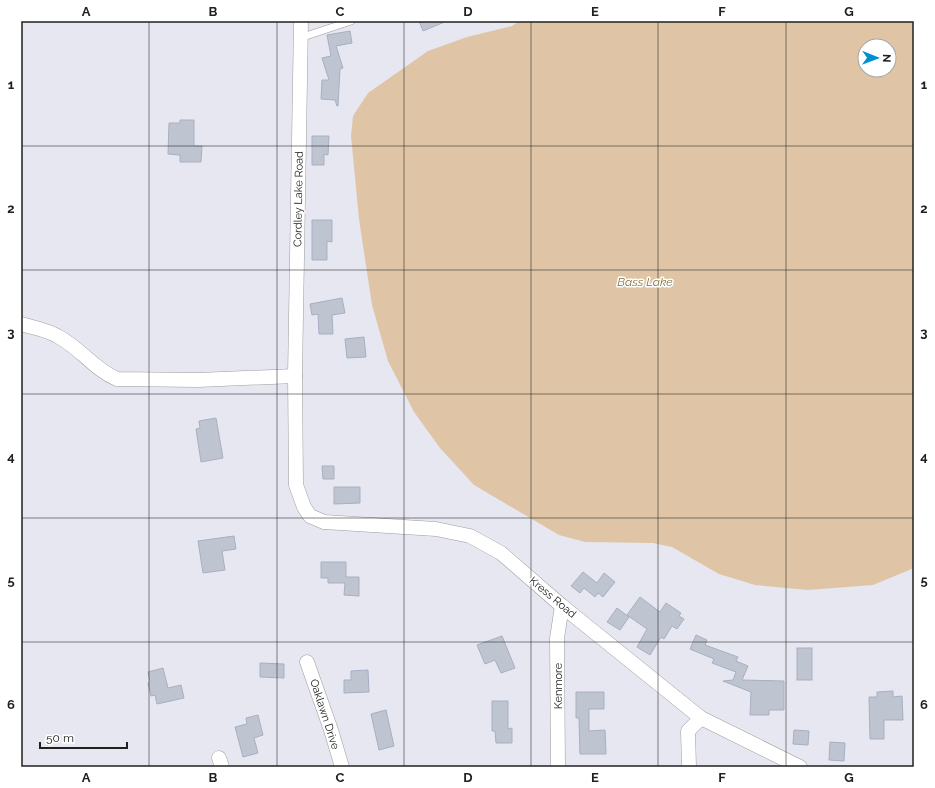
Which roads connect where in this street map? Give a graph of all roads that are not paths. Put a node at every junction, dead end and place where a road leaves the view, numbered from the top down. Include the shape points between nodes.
1 (301, 21) edge
2 (351, 21) edge
3 (300, 38) junction
4 (21, 324) edge
5 (295, 376) junction
6 (296, 484) joint
7 (562, 606) junction
8 (308, 662) dead end
9 (701, 718) junction
10 (342, 767) edge
11 (558, 767) edge
12 (688, 767) edge
13 (800, 767) edge

1 - 3 street, Cordley Lake Road
2 - 3 lane
3 - 5 street, Cordley Lake Road
4 - 5 street via 59,337 106,375 117,379 198,380
5 - 6 street, Cordley Lake Road
6 - 7 street, Kress Road via 310,516 324,522 436,529 470,536 501,553
7 - 9 street, Kress Road
7 - 11 street, Kenmore via 558,638
8 - 10 street, Oaklawn Drive
9 - 12 street via 688,731
9 - 13 street, Kress Road

